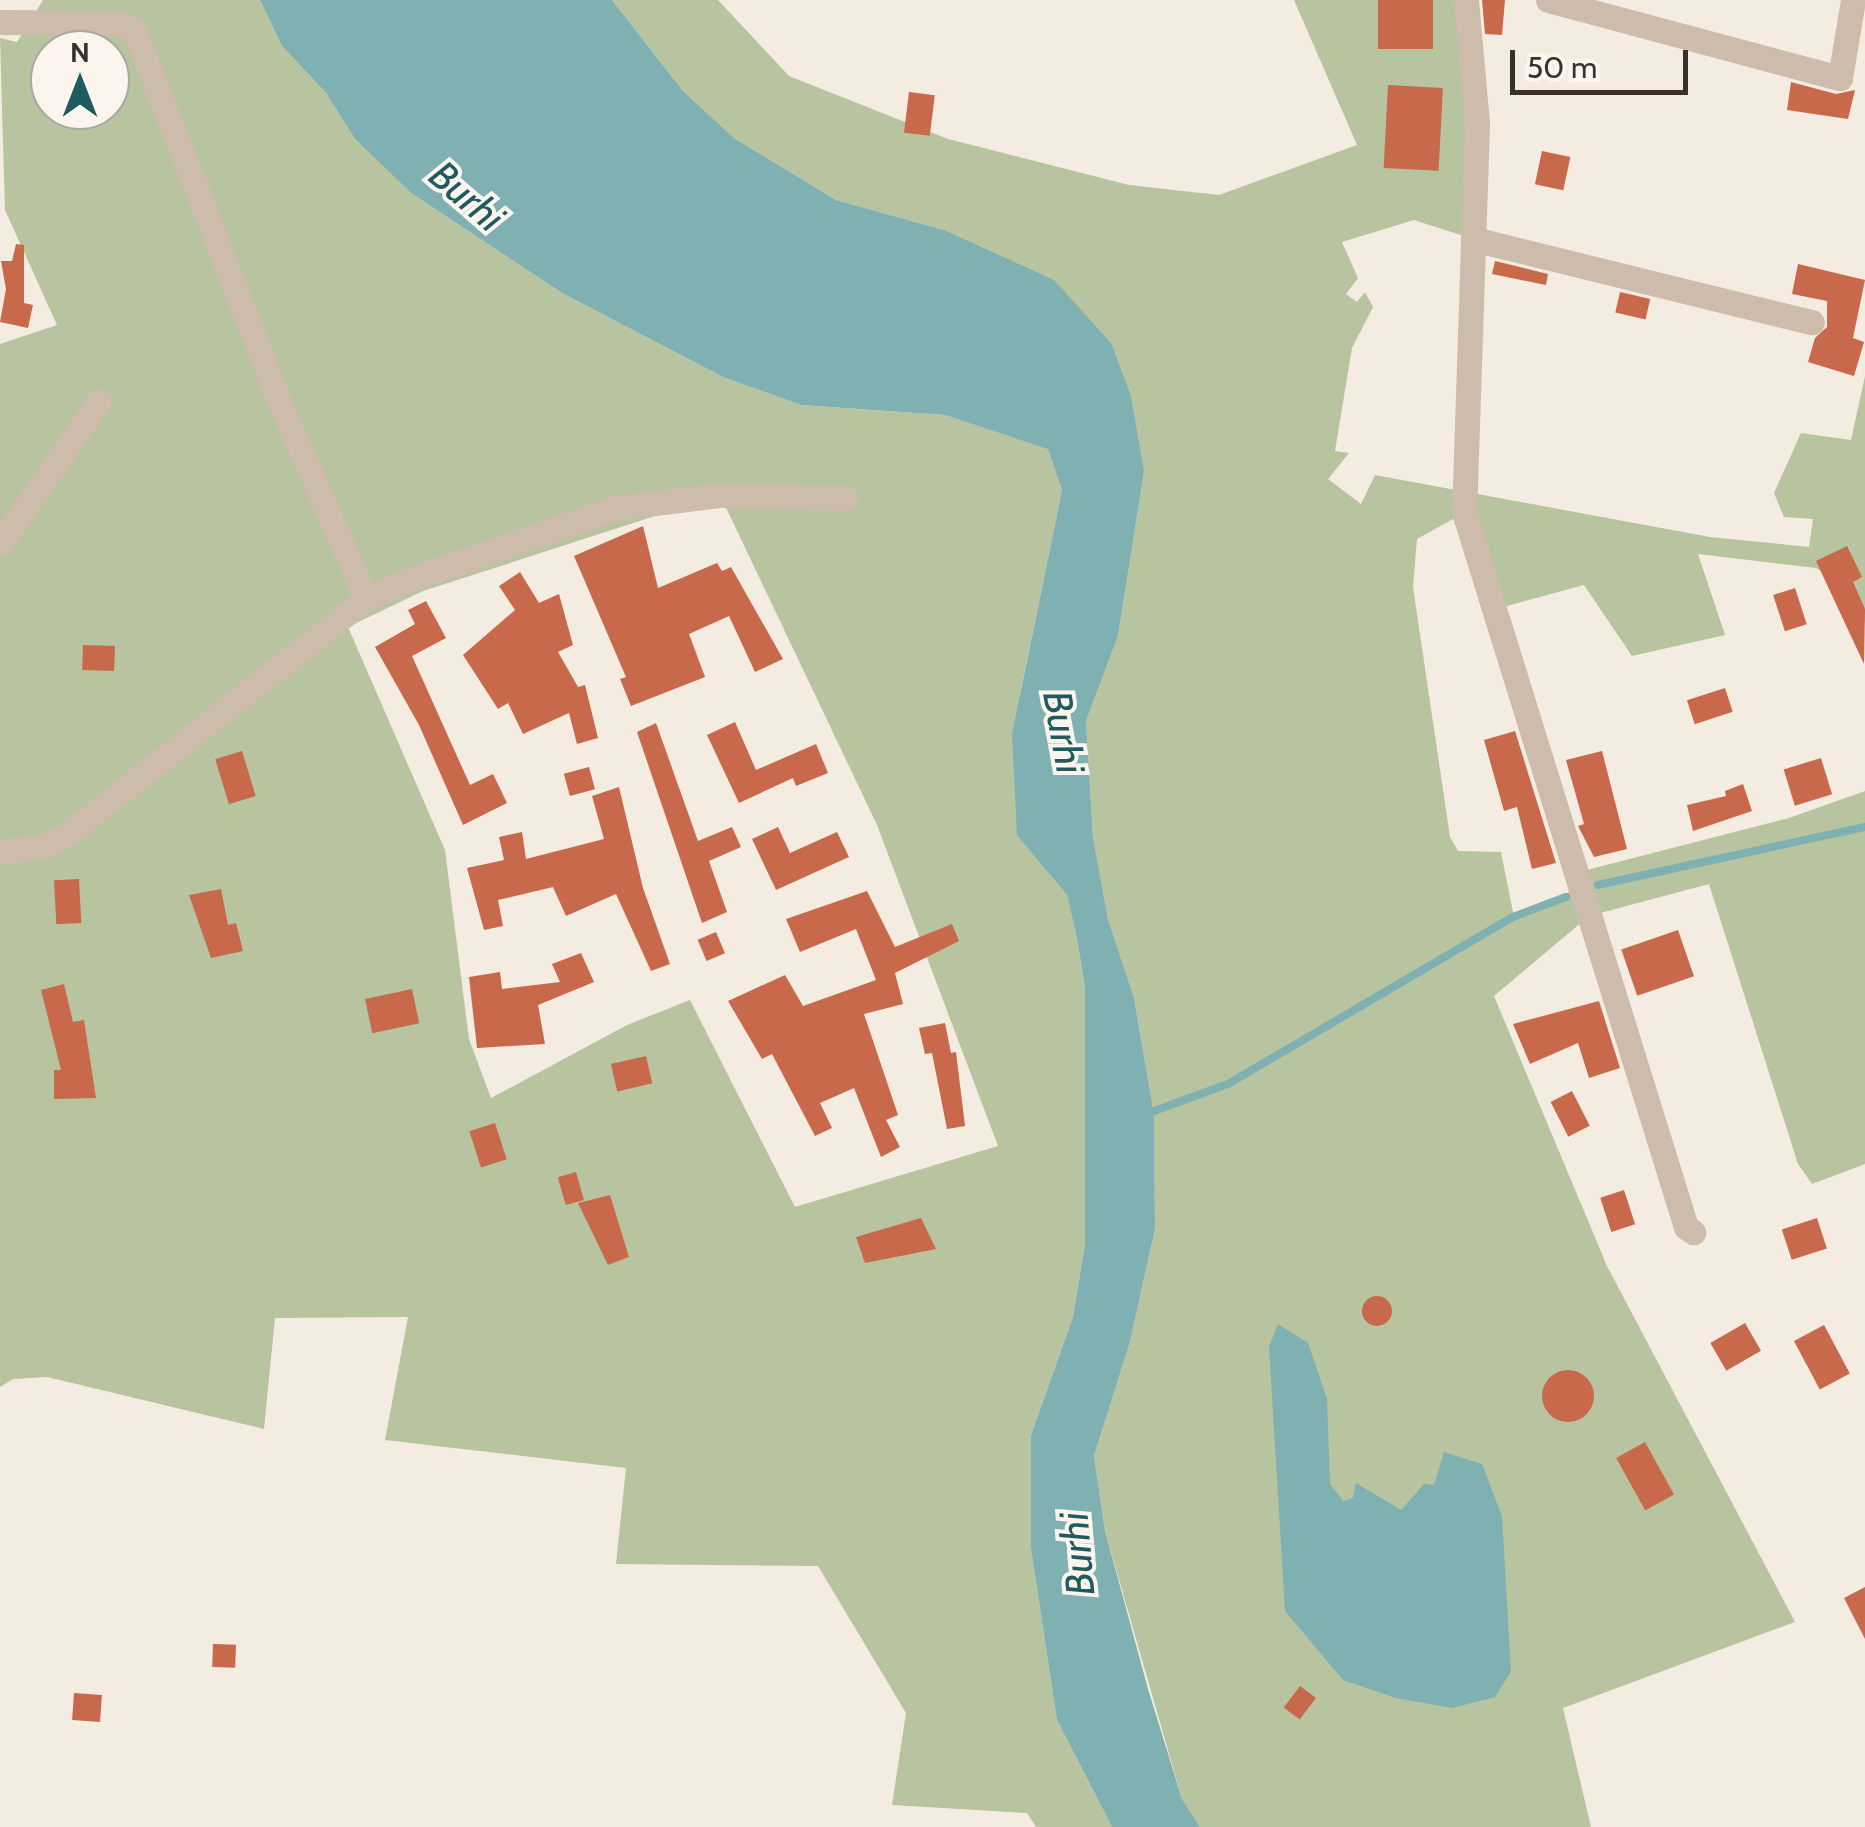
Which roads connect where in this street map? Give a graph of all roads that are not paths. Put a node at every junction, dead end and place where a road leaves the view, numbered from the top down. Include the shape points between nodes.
1 (1466, 0) edge
2 (1548, 0) edge
3 (1853, 0) edge
4 (0, 22) edge
5 (1472, 238) junction
6 (1812, 322) dead end
7 (99, 401) dead end
8 (845, 498) dead end
9 (0, 544) edge
10 (366, 598) junction
11 (0, 851) edge
12 (1693, 1232) dead end

1 - 5 street via 1477,124
2 - 3 street via 1840,78
4 - 10 street via 118,23 134,29 278,399
5 - 6 street
5 - 12 street via 1464,512 1686,1228
7 - 9 street
8 - 10 street via 720,495 616,508
10 - 11 street via 65,836 42,847

